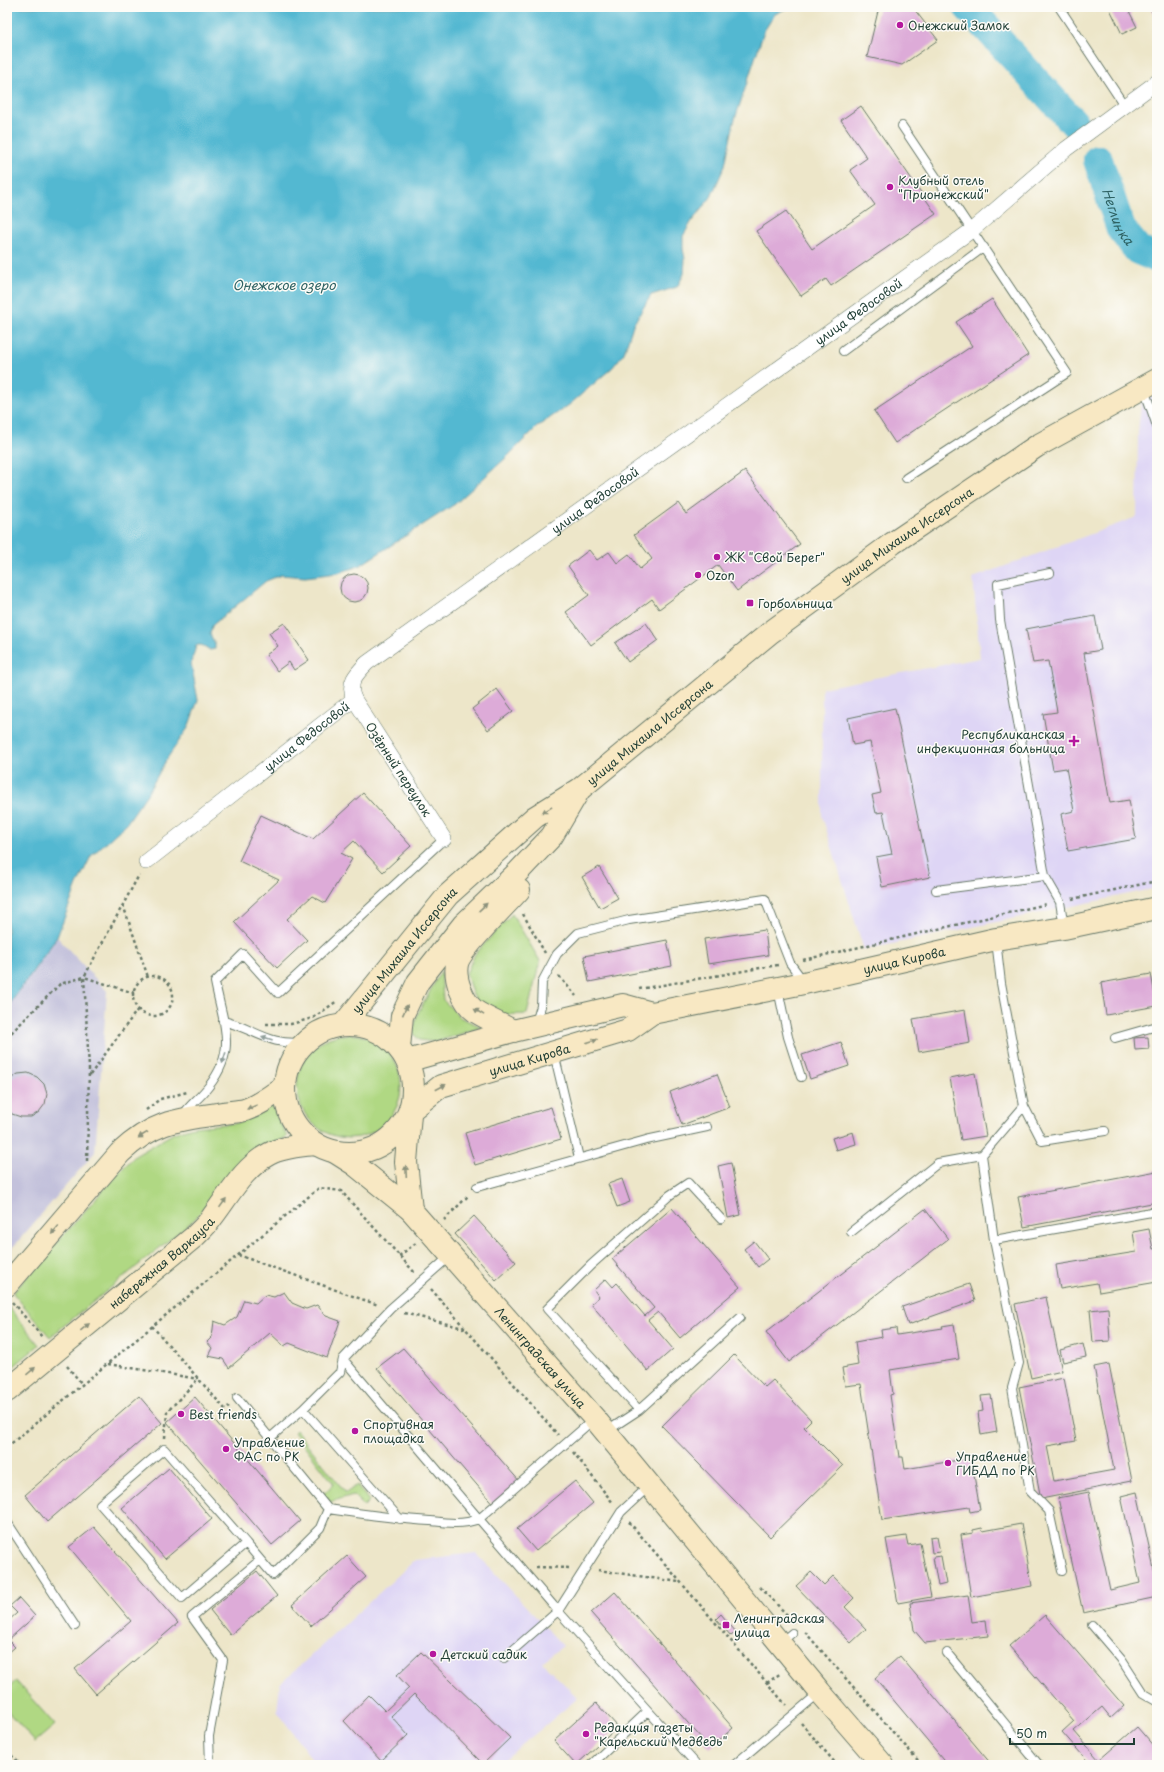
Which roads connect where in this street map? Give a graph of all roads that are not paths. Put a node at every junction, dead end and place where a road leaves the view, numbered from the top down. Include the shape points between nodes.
1 (1059, 7) edge
2 (1157, 82) edge
3 (1124, 105) junction
4 (902, 126) dead end
5 (972, 230) junction
6 (984, 248) junction
7 (843, 351) dead end
8 (1150, 383) edge
9 (1157, 426) edge
10 (906, 478) dead end
11 (1050, 573) dead end
12 (354, 700) junction
13 (580, 789) junction
14 (552, 836) junction
15 (444, 839) joint
16 (146, 862) road end
17 (1045, 876) junction
18 (936, 890) dead end
19 (1157, 908) edge
20 (1064, 928) junction
21 (996, 939) junction
22 (804, 983) junction
23 (778, 988) junction
24 (652, 1013) junction
25 (223, 1020) junction
26 (344, 1025) junction
27 (535, 1026) junction
28 (1157, 1026) edge
29 (513, 1031) junction
30 (1115, 1038) dead end
31 (305, 1042) junction
32 (554, 1053) junction
33 (403, 1054) junction
34 (801, 1077) dead end
35 (285, 1086) junction
36 (1024, 1106) junction
37 (410, 1111) junction
38 (179, 1120) junction
39 (707, 1128) dead end
40 (1105, 1131) dead end
41 (314, 1144) junction
42 (335, 1152) junction
43 (982, 1154) junction
44 (579, 1158) junction
45 (477, 1187) road end
46 (411, 1210) junction
47 (1157, 1211) edge
48 (721, 1219) dead end
49 (851, 1232) dead end
50 (994, 1240) junction
51 (451, 1256) junction
52 (7, 1285) edge
53 (740, 1318) dead end
54 (343, 1359) junction
55 (7, 1391) edge
56 (237, 1398) dead end
57 (303, 1409) junction
58 (639, 1410) junction
59 (600, 1425) junction
60 (270, 1438) junction
61 (650, 1486) junction
62 (328, 1509) junction
63 (400, 1519) junction
64 (479, 1519) junction
65 (7, 1522) edge
66 (246, 1542) junction
67 (260, 1560) junction
68 (1062, 1571) dead end
69 (558, 1611) junction
70 (1092, 1625) dead end
71 (75, 1626) dead end
72 (947, 1653) dead end
73 (504, 1658) dead end
74 (820, 1692) junction
75 (1157, 1701) edge
76 (648, 1711) junction
77 (210, 1765) edge
78 (591, 1765) edge
79 (697, 1765) edge
80 (734, 1765) edge
81 (883, 1765) edge
82 (1039, 1765) edge

1 - 3 lane
2 - 3 street
3 - 5 street, улица Федосовой via 1066,149
4 - 5 lane
5 - 6 lane
5 - 12 street, улица Федосовой via 367,663 353,677 351,692
6 - 7 lane
6 - 10 lane via 1067,373
8 - 9 lane
8 - 13 main road, улица Михаила Иссерсона via 1037,446 893,543 771,632
11 - 17 lane via 998,584 1000,620
12 - 15 street, Озёрный переулок
12 - 16 street, улица Федосовой
13 - 14 main road, улица Михаила Иссерсона
13 -> 26 main road, улица Михаила Иссерсона via 535,817 448,896
29 -> 14 main road via 474,1010 463,997 458,982 457,964 470,943 527,881
33 -> 14 main road, улица Михаила Иссерсона via 402,1016 418,982 463,925
15 - 25 lane via 278,993 243,954 215,982
17 - 18 lane
17 - 20 lane via 1060,902
19 - 20 main road, улица Кирова
20 - 21 main road, улица Кирова
21 - 22 main road, улица Кирова
21 - 36 lane via 1001,983
22 - 23 main road, улица Кирова
22 - 27 lane via 790,963 765,900 629,920 578,933 557,954 542,982
23 - 24 main road, улица Кирова
23 - 34 lane via 788,1037
24 - 27 main road, улица Кирова via 623,1005
32 -> 24 main road, улица Кирова via 628,1030
31 -> 25 lane via 286,1044 271,1040
25 -> 38 lane via 227,1042 219,1071 204,1093 192,1103
26 - 31 main road via 329,1028
26 - 33 main road via 364,1026 383,1034
27 - 29 main road, улица Кирова
28 - 30 lane
29 - 33 main road, улица Кирова
31 - 35 main road via 290,1062
37 -> 32 main road, улица Кирова via 441,1086
32 - 44 lane
33 - 37 main road via 413,1077
35 -> 38 main road via 259,1104 245,1110
35 - 41 main road via 288,1108 298,1128
36 - 40 lane via 1042,1141
36 - 43 lane
37 - 42 main road via 399,1131 381,1146 358,1153
46 -> 37 main road via 406,1162
38 -> 52 main road via 160,1125 131,1143
39 - 44 lane via 646,1140
41 - 42 main road
55 -> 41 main road, набережная Варкауса via 194,1237 256,1163 269,1154 287,1148
42 - 46 main road, Ленинградская улица
43 - 49 lane via 938,1163
43 - 50 lane
44 - 45 lane
46 - 51 main road, Ленинградская улица
47 - 50 lane
48 - 58 lane via 688,1183 670,1195 591,1265 547,1309
50 - 68 lane via 1019,1363 1012,1388 1030,1491 1049,1511
51 - 54 lane via 390,1309
51 - 59 main road, Ленинградская улица
53 - 58 lane
54 - 57 lane via 340,1372
54 - 64 lane
56 - 60 lane
57 - 60 lane
57 - 63 lane
58 - 59 lane
59 - 61 main road, Ленинградская улица
59 - 64 lane via 566,1444
60 - 62 lane
61 - 69 lane via 621,1512
61 - 74 main road, Ленинградская улица via 710,1550 786,1638
62 - 63 lane
62 - 67 lane via 320,1528 273,1575
63 - 64 lane via 460,1523
64 - 69 lane
65 - 71 lane
66 - 66 lane via 164,1449 100,1504 182,1598
66 - 67 lane
67 - 77 lane via 192,1617 223,1660 209,1736
69 - 73 lane
69 - 76 lane
70 - 75 lane via 1121,1659 1143,1693
72 - 82 lane
74 - 80 lane
74 - 81 main road, Ленинградская улица
76 - 78 lane
76 - 79 lane

